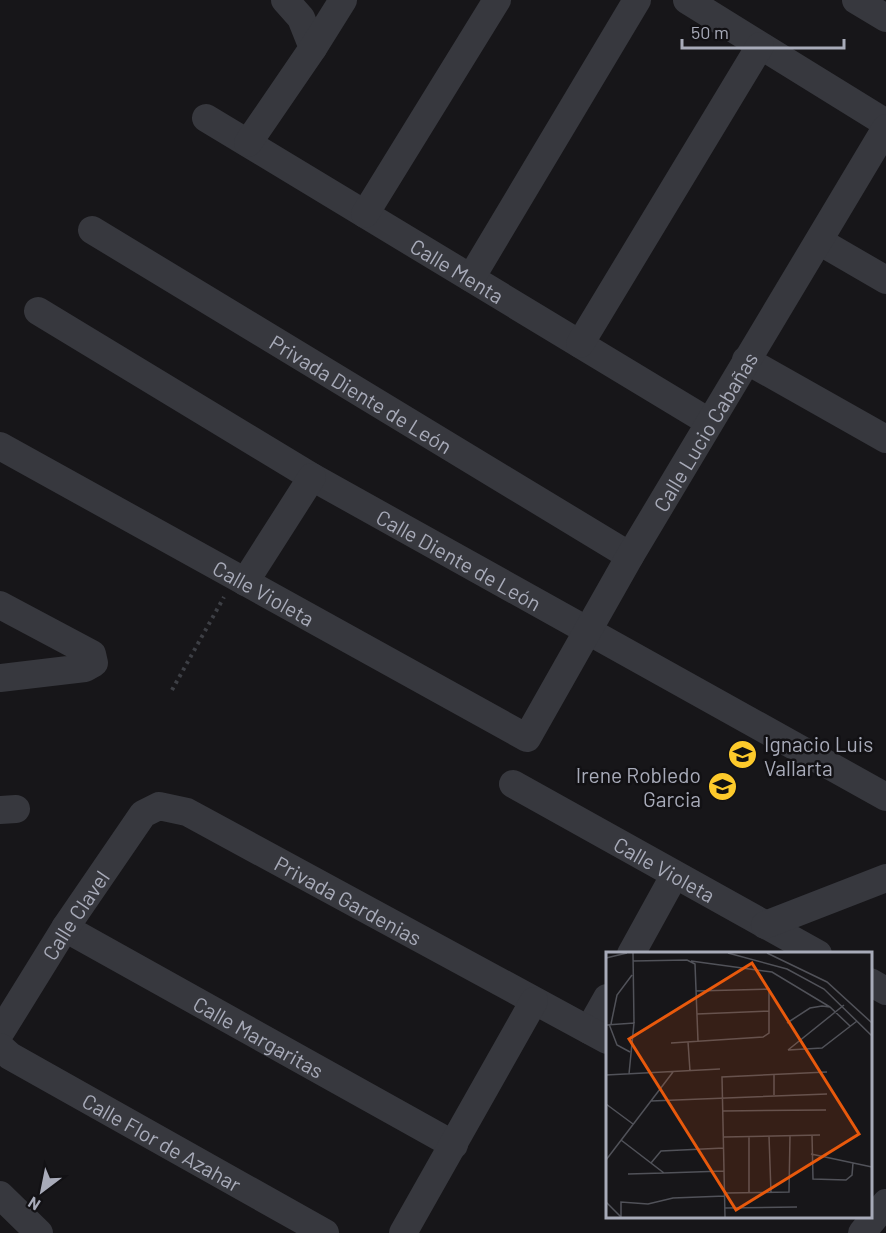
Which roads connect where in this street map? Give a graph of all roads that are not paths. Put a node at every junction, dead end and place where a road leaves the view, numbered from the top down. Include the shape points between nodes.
1 (285, 0) edge
2 (343, 0) edge
3 (497, 0) edge
4 (637, 0) edge
5 (687, 0) edge
6 (856, 0) edge
7 (886, 18) edge
8 (760, 46) junction
9 (313, 48) junction
10 (206, 118) dead end
11 (886, 123) edge
12 (886, 128) edge
13 (248, 143) junction
14 (365, 214) junction
15 (92, 230) dead end
16 (819, 241) junction
17 (471, 278) junction
18 (886, 280) edge
19 (38, 311) dead end
20 (580, 344) junction
21 (746, 360) junction
22 (709, 422) junction
23 (886, 439) edge
24 (0, 446) edge
25 (312, 477) junction
26 (630, 556) junction
27 (240, 579) junction
28 (0, 605) edge
29 (587, 630) junction
30 (0, 678) edge
31 (527, 738) joint
32 (513, 784) dead end
33 (886, 797) edge
34 (159, 806) joint
35 (674, 876) junction
36 (886, 878) edge
37 (765, 925) junction
38 (65, 928) junction
39 (632, 952) edge
40 (814, 952) edge
41 (871, 983) edge
42 (886, 991) edge
43 (534, 1001) junction
44 (606, 1002) edge
45 (0, 1033) edge
46 (598, 1035) edge
47 (0, 1047) edge
48 (454, 1145) junction
49 (0, 1195) edge
50 (886, 1203) edge
51 (39, 1233) edge
52 (325, 1233) edge
53 (403, 1233) edge
54 (862, 1233) edge

1 - 9 street via 301,18
2 - 9 street
3 - 14 street
4 - 17 street
5 - 8 street
6 - 7 street
8 - 11 street
8 - 20 street
9 - 13 street
10 - 13 street, Calle Menta
12 - 16 street, Calle Lucio Cabañas
13 - 14 street, Calle Menta
14 - 17 street, Calle Menta
15 - 26 street, Privada Diente de León
16 - 18 street
16 - 21 street, Calle Lucio Cabañas
17 - 20 street, Calle Menta
19 - 25 street, Calle Diente de León
20 - 22 street, Calle Menta
21 - 22 street, Calle Lucio Cabañas
21 - 23 street
22 - 26 street, Calle Lucio Cabañas
24 - 27 street, Calle Violeta
25 - 27 street
25 - 29 street, Calle Diente de León
26 - 29 street, Calle Lucio Cabañas
27 - 31 street, Calle Violeta
28 - 30 street via 92,654 94,663 85,668
29 - 31 street, Calle Lucio Cabañas
29 - 33 street, Calle Diente de León
32 - 35 street, Calle Violeta
34 - 38 street, Calle Clavel via 142,814
34 - 43 street, Privada Gardenias via 187,812
35 - 37 street, Calle Violeta
35 - 39 street
36 - 37 street
37 - 40 street, Calle Violeta
38 - 45 street, Calle Clavel
38 - 48 street, Calle Margaritas
41 - 42 street
43 - 46 street, Privada Gardenias
43 - 48 street
44 - 46 street
47 - 52 street, Calle Flor de Azahar
48 - 53 street
49 - 51 street
50 - 54 street

